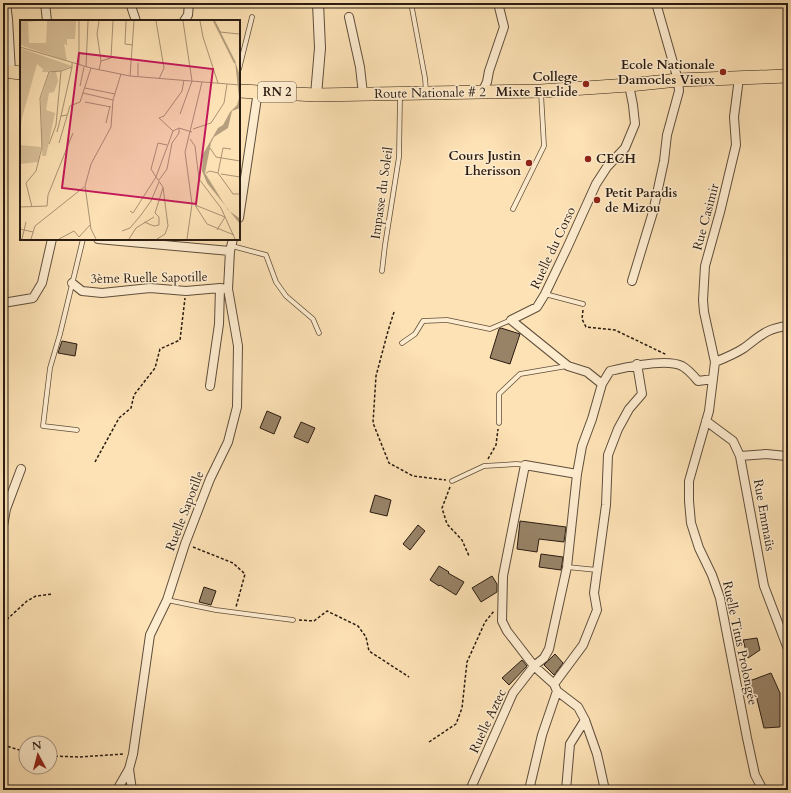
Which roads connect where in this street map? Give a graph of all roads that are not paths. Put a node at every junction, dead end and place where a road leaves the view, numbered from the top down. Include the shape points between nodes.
1 (6, 3) edge
2 (45, 3) edge
3 (130, 3) edge
4 (189, 3) edge
5 (318, 3) edge
6 (411, 3) edge
7 (498, 3) edge
8 (656, 3) edge
9 (252, 17) dead end
10 (349, 17) dead end
11 (46, 20) edge
12 (136, 20) edge
13 (185, 20) edge
14 (240, 65) edge
15 (12, 72) edge
16 (788, 76) edge
17 (739, 78) junction
18 (678, 80) junction
19 (629, 85) junction
20 (240, 91) edge
21 (258, 91) junction
22 (541, 91) junction
23 (482, 92) junction
24 (426, 93) junction
25 (364, 94) junction
26 (400, 94) junction
27 (316, 95) junction
28 (514, 209) dead end
29 (240, 212) edge
30 (52, 240) edge
31 (83, 240) edge
32 (120, 240) edge
33 (232, 245) edge
34 (382, 271) dead end
35 (632, 281) dead end
36 (72, 283) junction
37 (224, 288) junction
38 (546, 294) junction
39 (3, 303) edge
40 (583, 304) road end
41 (511, 320) junction
42 (788, 326) edge
43 (320, 333) dead end
44 (402, 343) dead end
45 (715, 362) junction
46 (637, 364) junction
47 (568, 366) junction
48 (713, 379) junction
49 (602, 384) junction
50 (210, 386) dead end
51 (706, 421) junction
52 (498, 423) road end
53 (77, 430) dead end
54 (740, 456) junction
55 (786, 456) dead end
56 (525, 465) junction
57 (21, 469) dead end
58 (577, 474) junction
59 (452, 481) road end
60 (3, 526) edge
61 (567, 567) junction
62 (597, 570) junction
63 (166, 600) junction
64 (293, 620) road end
65 (788, 649) edge
66 (534, 666) junction
67 (555, 687) junction
68 (585, 720) junction
69 (129, 769) junction
70 (117, 790) edge
71 (132, 790) edge
72 (470, 790) edge
73 (529, 790) edge
74 (566, 790) edge
75 (605, 790) edge
76 (762, 790) edge

1 - 15 street
2 - 11 street
3 - 12 street
4 - 13 street
5 - 27 street via 320,48
6 - 24 lane
7 - 23 street via 504,27
8 - 18 street
9 - 14 lane
10 - 25 street
16 - 17 main road, Route Nationale # 2 / RN 2
17 - 18 main road, Route Nationale # 2 / RN 2
17 - 45 street, Rue Casimir via 734,117 736,145 705,266 702,300
18 - 19 main road, Route Nationale # 2 / RN 2
18 - 35 street via 679,91 667,135 653,212
19 - 22 main road, Route Nationale # 2 / RN 2
19 - 38 street, Ruelle du Corso via 635,124 626,148 607,167 596,184
20 - 21 main road, Route Nationale # 2 / RN 2
21 - 27 main road, Route Nationale # 2 / RN 2
21 - 29 street
22 - 23 main road, Route Nationale # 2 / RN 2
22 - 28 lane via 544,146
23 - 24 main road, Route Nationale # 2 / RN 2
24 - 26 main road, Route Nationale # 2 / RN 2
25 - 26 main road, Route Nationale # 2 / RN 2
25 - 27 main road, Route Nationale # 2 / RN 2
26 - 34 lane, Impasse du Soleil via 399,157
30 - 39 street via 42,283 33,298
31 - 36 lane
32 - 33 street
33 - 37 street, Ruelle Sapotille
33 - 43 lane via 266,255 276,282 286,296 313,319
36 - 37 street, 3ème Ruelle Sapotille via 82,291 102,293 150,288 186,291
36 - 53 lane via 50,368 42,426
37 - 50 street
37 - 63 street, Ruelle Sapotille via 238,346 237,407 228,442 210,479
38 - 40 lane
38 - 41 street, Ruelle du Corso via 537,307
41 - 44 lane, Ruelle du Corso via 490,329 447,320 423,321 415,334
41 - 47 street
42 - 45 street via 766,331 743,348
45 - 48 street, Ruelle Titus Prolongée
46 - 48 street via 672,361 692,373 698,381
46 - 49 street via 610,371
46 - 62 street via 642,394 629,409 608,455 606,505
47 - 49 street via 587,372
47 - 52 lane via 520,374 499,394
48 - 51 street, Ruelle Titus Prolongée
49 - 58 street, Ruelle Aztec via 582,446
51 - 54 street, Rue Emmaüs via 733,441
51 - 76 street, Ruelle Titus Prolongée via 689,481 691,523 720,598 755,775
54 - 55 street
54 - 65 street, Rue Emmaüs via 764,586
56 - 58 street
56 - 59 lane via 484,466
56 - 66 street via 503,576 502,621
57 - 60 street via 6,509
58 - 61 street, Ruelle Aztec
61 - 62 lane
61 - 66 street, Ruelle Aztec via 549,649 544,658
62 - 67 street via 594,593 597,610 583,645
63 - 64 lane
63 - 69 street, Ruelle Sapotille via 150,635
66 - 67 street
66 - 72 street, Ruelle Aztec via 514,693
67 - 68 street via 578,707
67 - 73 street
68 - 74 street via 570,744
68 - 75 street via 597,754
69 - 70 street
69 - 71 street, Ruelle Sapotille

